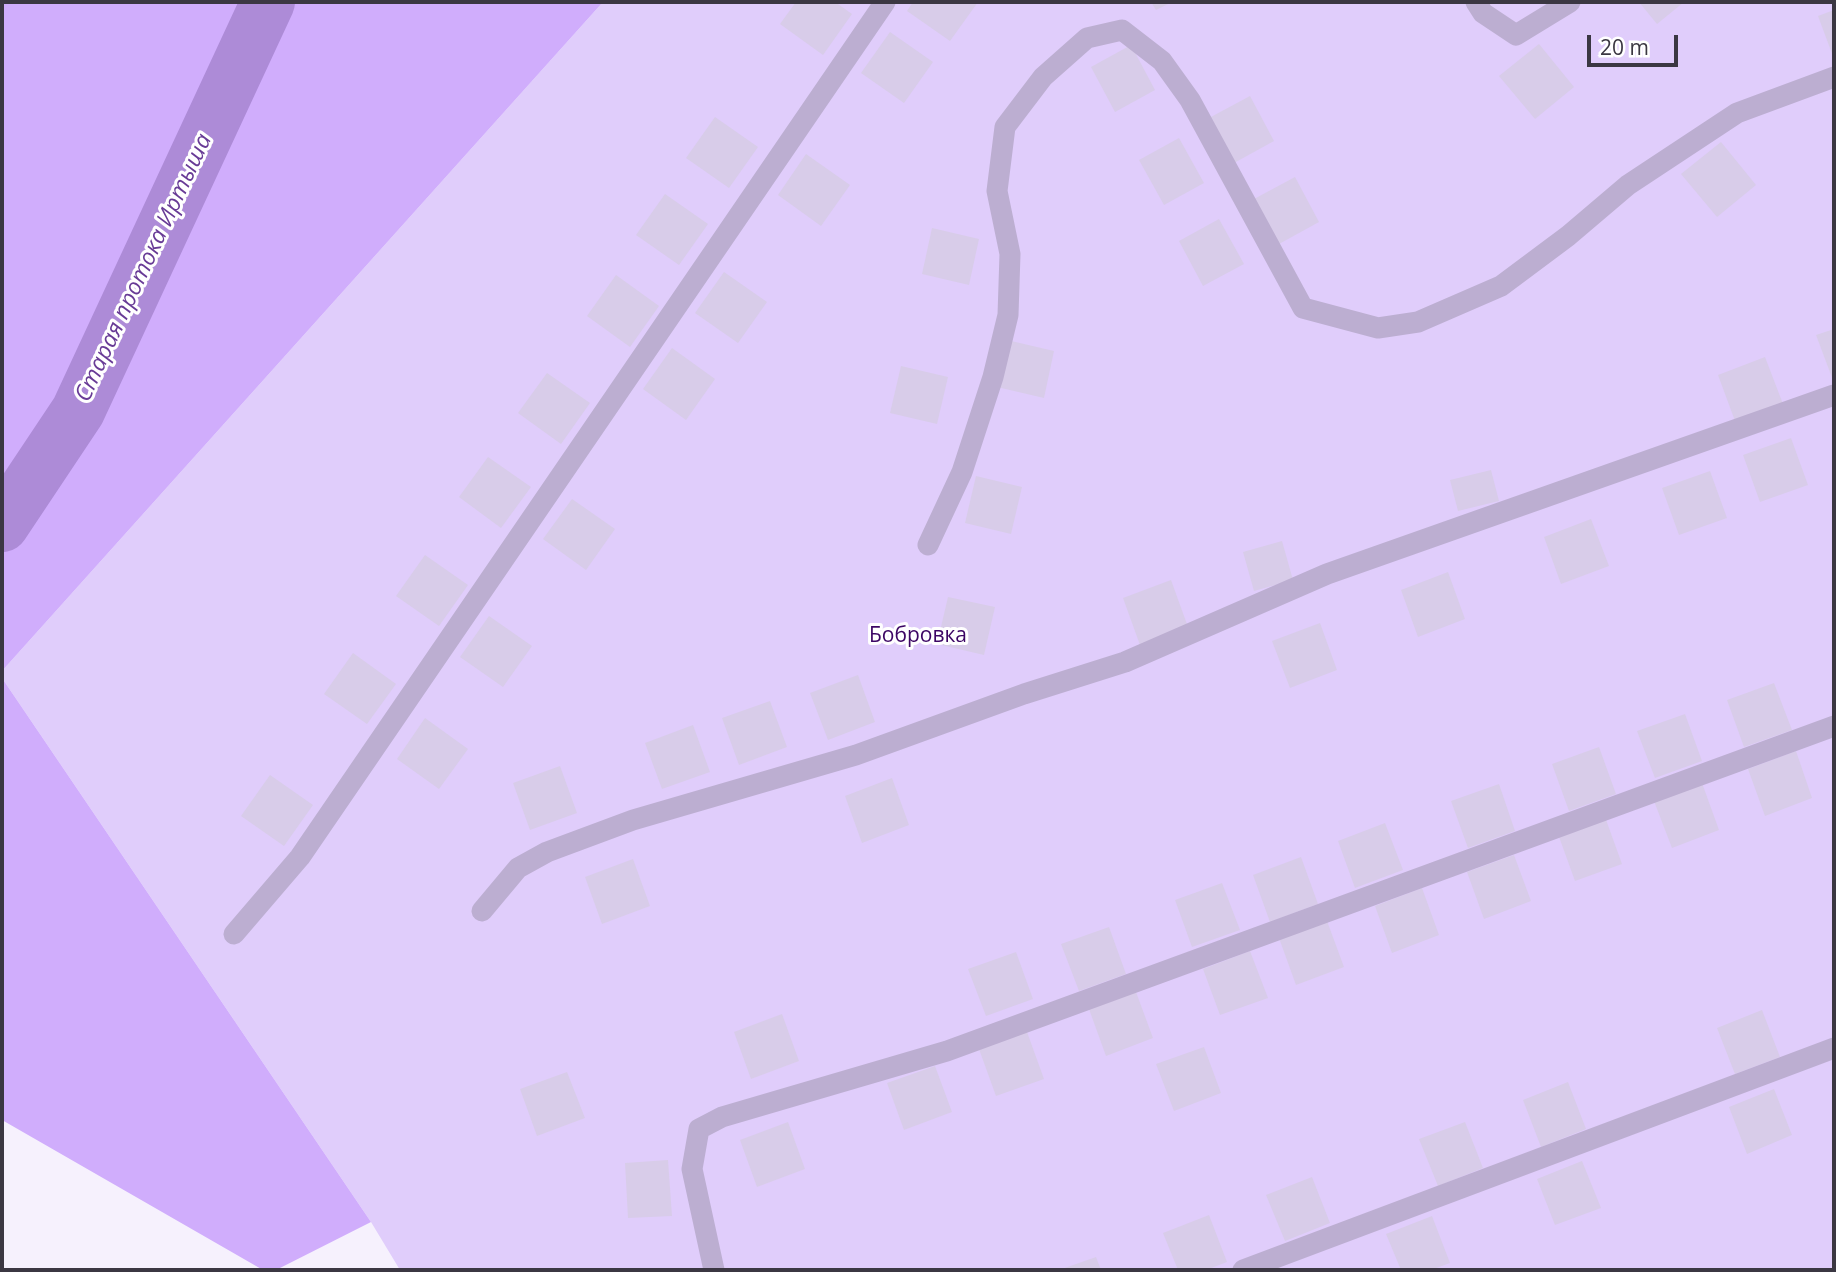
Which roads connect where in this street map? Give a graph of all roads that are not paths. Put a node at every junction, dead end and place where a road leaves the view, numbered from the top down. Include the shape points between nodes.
1 (885, 2) edge
2 (1476, 2) edge
3 (1570, 2) edge
4 (1834, 77) edge
5 (1834, 395) edge
6 (928, 545) dead end
7 (1834, 726) edge
8 (482, 911) dead end
9 (234, 934) dead end
10 (1834, 1048) edge
11 (714, 1270) edge
12 (1243, 1270) edge

1 - 9 street via 300,856
2 - 3 street via 1516,35
4 - 6 street via 1737,113 1628,185 1501,286 1418,322 1378,328 1303,308 1190,100 1162,61 1122,30 1087,38 1042,77 1005,127 997,191 1010,254 1008,316 962,472
5 - 8 street via 1327,574 1125,662 856,755 633,820 547,852 518,868
7 - 11 street via 947,1051 723,1117 699,1129 692,1169
10 - 12 street

